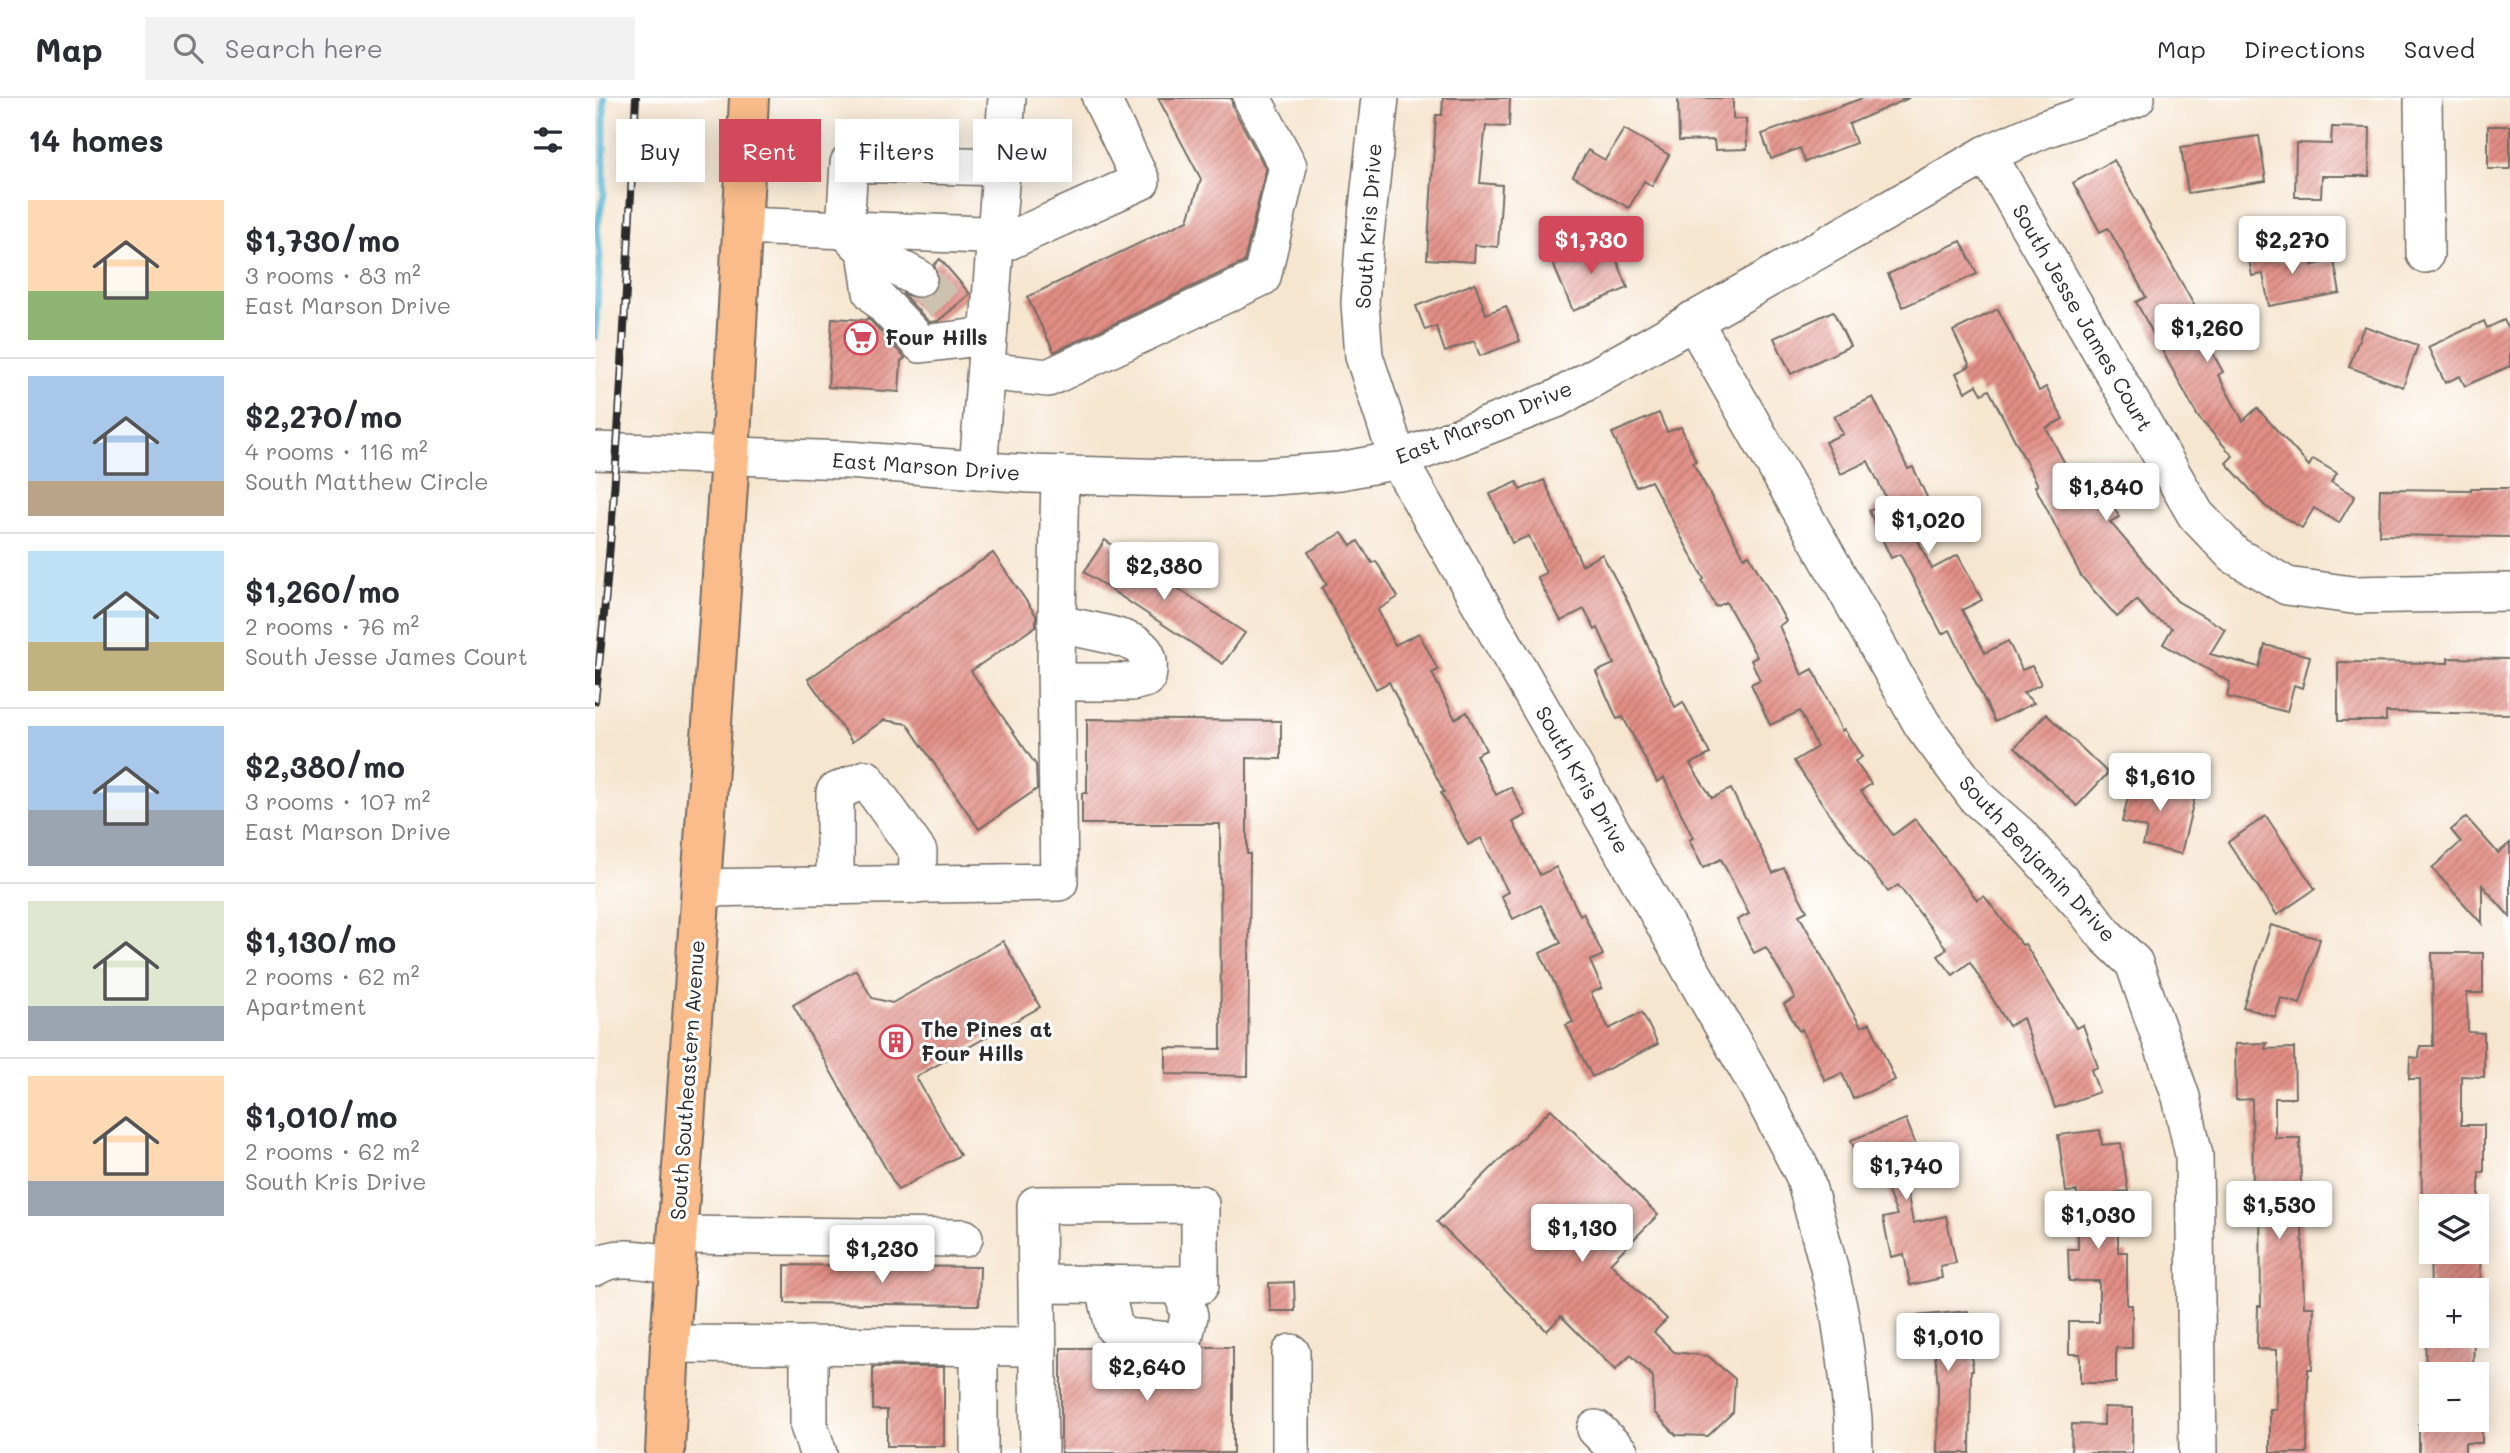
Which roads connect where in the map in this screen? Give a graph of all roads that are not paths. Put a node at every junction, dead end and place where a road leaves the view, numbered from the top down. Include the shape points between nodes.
1 (749, 98) edge
2 (1007, 98) edge
3 (1101, 98) edge
4 (1252, 98) edge
5 (1380, 98) edge
6 (2136, 98) edge
7 (2423, 98) edge
8 (1005, 119) edge
9 (1987, 154) junction
10 (973, 166) edge
11 (1000, 182) edge
12 (742, 226) junction
13 (856, 240) junction
14 (995, 247) junction
15 (2425, 254) dead end
16 (918, 278) tunnel mouth
17 (951, 310) tunnel mouth
18 (1693, 320) junction
19 (987, 353) junction
20 (595, 451) edge
21 (730, 457) junction
22 (1398, 460) junction
23 (978, 470) junction
24 (1060, 475) junction
25 (2510, 593) edge
26 (1057, 624) junction
27 (1056, 682) junction
28 (917, 885) junction
29 (835, 886) junction
30 (701, 888) junction
31 (964, 1238) dead end
32 (677, 1250) junction
33 (595, 1267) edge
34 (1037, 1284) junction
35 (1104, 1284) junction
36 (1182, 1285) junction
37 (670, 1344) junction
38 (809, 1345) junction
39 (979, 1346) junction
40 (1038, 1347) junction
41 (1291, 1353) dead end
42 (665, 1453) edge
43 (818, 1453) edge
44 (979, 1453) edge
45 (1039, 1453) edge
46 (1291, 1453) edge
47 (1854, 1453) edge
48 (2198, 1453) edge

1 - 12 main road, South Southeastern Avenue
2 - 8 street
3 - 14 street via 1141,181
4 - 19 street via 1288,166 1262,277 1048,378
5 - 22 street, South Kris Drive via 1360,303 1364,356
6 - 9 street, East Marson Drive
7 - 15 street
9 - 18 street, East Marson Drive
9 - 25 street, South Jesse James Court via 2196,515 2234,555 2287,586 2326,592
10 - 13 street via 849,163
11 - 14 street
12 - 13 street
12 - 21 main road, South Southeastern Avenue
13 - 14 street via 984,235
13 - 16 street
13 - 19 street via 872,292 921,344
14 - 19 street
17 - 19 street
18 - 22 street, East Marson Drive via 1556,399
18 - 48 street, South Benjamin Drive via 1922,724 1977,798 2018,834 2134,963 2181,1097 2194,1155
19 - 23 street
20 - 21 street, East Marson Drive
21 - 23 street, East Marson Drive
21 - 30 main road, South Southeastern Avenue
22 - 24 street, East Marson Drive via 1340,471 1261,477
22 - 47 street, South Kris Drive via 1757,1085 1804,1175 1839,1311
23 - 24 street, East Marson Drive
24 - 26 street
26 - 27 street
26 - 27 street via 1118,637 1141,647 1150,664 1147,678 1132,682
27 - 28 street via 1059,882
28 - 29 street
28 - 29 street via 918,852 866,779 835,792
29 - 30 street
30 - 32 main road, South Southeastern Avenue
31 - 32 street
32 - 33 street via 604,1261
32 - 37 main road, South Southeastern Avenue
34 - 35 street
34 - 36 street via 1036,1205 1201,1204 1201,1285
34 - 40 street
35 - 36 street
35 - 36 street via 1114,1327 1124,1337 1171,1341 1184,1337 1189,1316
37 - 38 street
37 - 42 main road, South Southeastern Avenue
38 - 39 street
38 - 43 street via 809,1426
39 - 40 street
39 - 44 street
40 - 45 street
41 - 46 street

